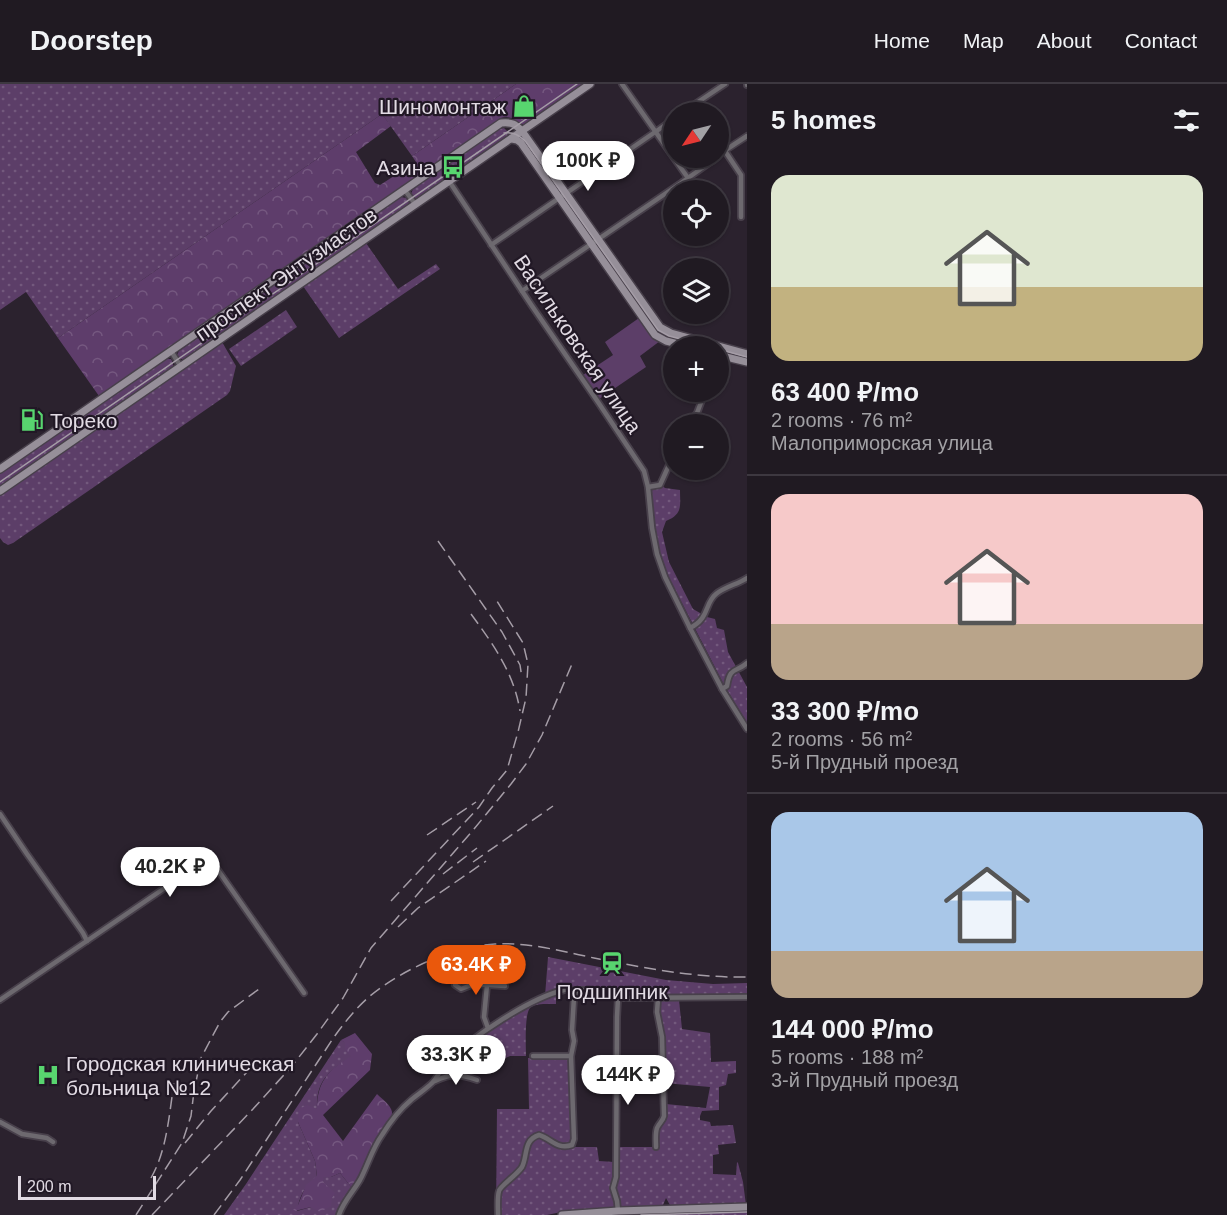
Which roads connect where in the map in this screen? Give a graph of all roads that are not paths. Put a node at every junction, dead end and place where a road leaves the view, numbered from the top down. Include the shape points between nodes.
1 (590, 84) edge
2 (622, 84) edge
3 (724, 84) edge
4 (698, 102) edge
5 (663, 127) edge
6 (522, 131) junction
7 (655, 132) junction
8 (747, 136) edge
9 (512, 139) junction
10 (729, 148) edge
11 (729, 157) edge
12 (702, 168) edge
13 (688, 178) junction
14 (449, 181) junction
15 (404, 189) junction
16 (563, 196) junction
17 (415, 204) junction
18 (741, 217) dead end
19 (594, 242) junction
20 (491, 245) junction
21 (522, 291) junction
22 (682, 336) edge
23 (663, 340) edge
24 (729, 349) edge
25 (171, 351) junction
26 (747, 354) edge
27 (729, 359) edge
28 (747, 362) edge
29 (181, 367) junction
30 (0, 469) edge
31 (663, 478) edge
32 (648, 487) junction
33 (0, 491) edge
34 (747, 578) edge
35 (690, 628) junction
36 (747, 663) edge
37 (722, 689) junction
38 (747, 729) edge
39 (0, 814) edge
40 (87, 941) junction
41 (455, 985) dead end
42 (487, 985) junction
43 (505, 986) dead end
44 (576, 991) junction
45 (304, 993) dead end
46 (747, 997) edge
47 (618, 998) junction
48 (658, 999) junction
49 (0, 1000) edge
50 (488, 1028) junction
51 (533, 1056) dead end
52 (572, 1056) junction
53 (477, 1080) dead end
54 (435, 1081) junction
55 (0, 1122) edge
56 (53, 1142) dead end
57 (656, 1147) dead end
58 (747, 1207) edge
59 (618, 1211) junction
60 (339, 1215) edge
61 (498, 1215) edge
62 (562, 1215) edge

1 - 6 main road, проспект Энтузиастов
2 - 7 street
3 - 4 street
5 - 7 street
6 - 9 main road, проспект Энтузиастов
6 - 15 main road, проспект Энтузиастов via 510,122 501,123
6 - 16 main road
7 - 13 street
7 - 16 street
8 - 10 street
9 - 14 main road, проспект Энтузиастов
9 - 16 main road via 521,143
11 - 18 street via 741,176
12 - 13 street
13 - 19 street
14 - 17 main road, проспект Энтузиастов
14 - 20 street, Васильковская улица
15 - 17 street
15 - 25 main road, проспект Энтузиастов
16 - 19 main road
16 - 20 street
17 - 29 main road, проспект Энтузиастов
19 - 21 street
19 - 22 main road via 660,327
19 - 23 main road via 655,335
20 - 21 street, Васильковская улица
21 - 32 street, Васильковская улица via 637,461
24 - 26 main road
25 - 29 street
25 - 30 main road, проспект Энтузиастов
27 - 28 main road
29 - 33 main road, проспект Энтузиастов
31 - 32 street via 660,485
32 - 35 street, Васильковская улица via 657,554
34 - 35 street via 715,594 704,618
35 - 37 street, Васильковская улица
36 - 37 street via 732,672
37 - 38 street, Васильковская улица
39 - 40 street
40 - 45 street via 208,860
40 - 49 street
41 - 42 street
42 - 43 street
42 - 50 street via 484,1017
44 - 47 street
44 - 50 street via 569,989 545,997
44 - 52 street
46 - 48 street
47 - 48 street
47 - 59 street via 613,1188
48 - 57 street via 664,1116 657,1128
50 - 54 street via 446,1062
51 - 52 street
52 - 61 street via 572,1145 559,1146 539,1135 526,1145 521,1168 499,1191
53 - 54 street via 451,1075
54 - 60 street via 398,1112 376,1143 361,1179
55 - 56 street via 22,1134
58 - 59 main road
59 - 62 main road

